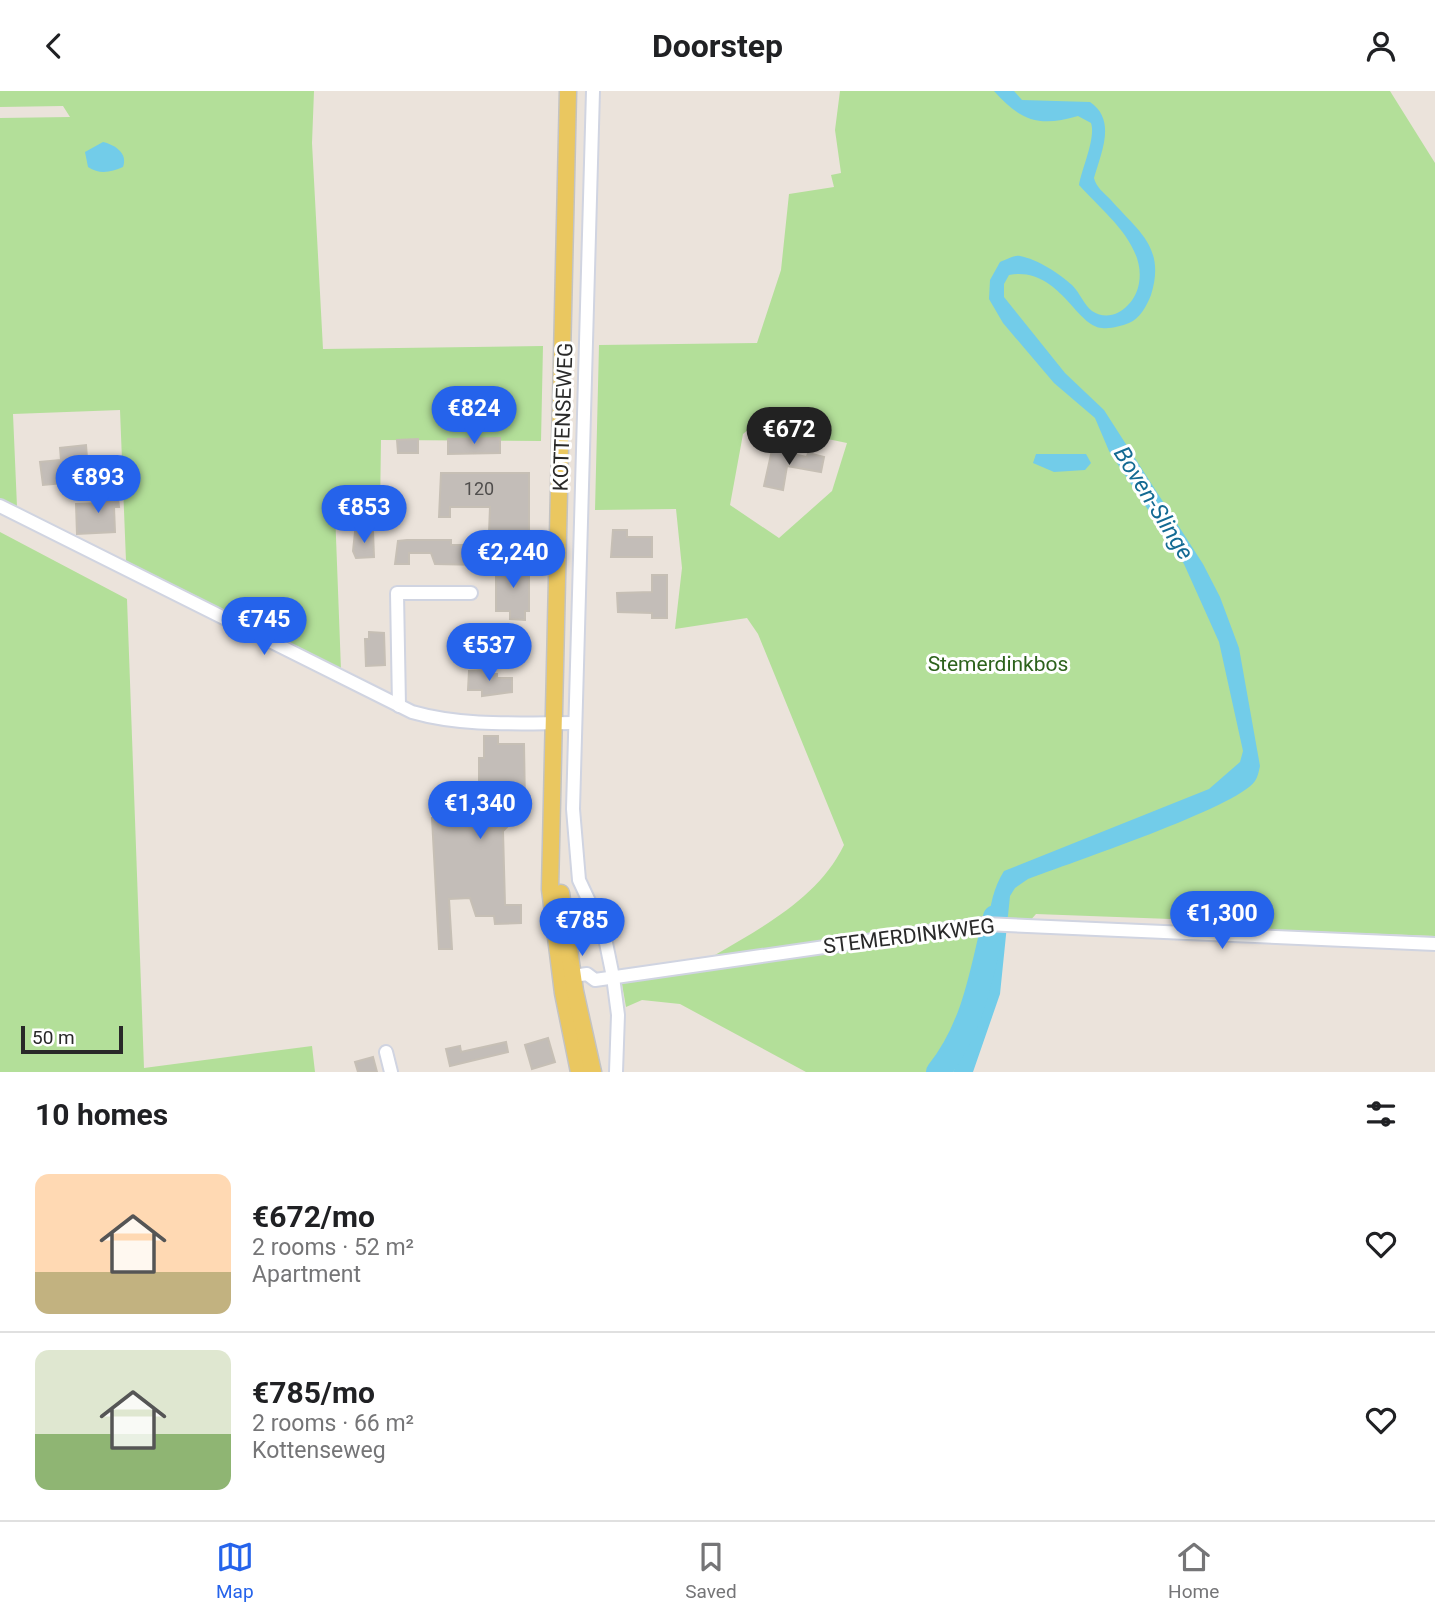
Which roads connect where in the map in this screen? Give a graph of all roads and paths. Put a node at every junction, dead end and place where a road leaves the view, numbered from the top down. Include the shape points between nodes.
1 (568, 91) edge
2 (593, 91) edge
3 (560, 469) junction
4 (582, 470) junction
5 (0, 506) edge
6 (471, 593) dead end
7 (399, 706) junction
8 (552, 723) junction
9 (575, 723) junction
10 (1435, 944) edge
11 (613, 977) junction
12 (568, 985) junction
13 (386, 1052) dead end
14 (391, 1072) edge
15 (579, 1072) edge
16 (593, 1072) edge
17 (616, 1072) edge

1 - 3 main road, KOTTENSEWEG
2 - 4 street, KOTTENSEWEG
3 - 4 street
3 - 8 main road, KOTTENSEWEG
4 - 9 street, KOTTENSEWEG
5 - 7 street
6 - 7 street via 397,593
7 - 8 street via 438,719
8 - 9 street
8 - 12 main road, KOTTENSEWEG via 552,822
9 - 11 street, KOTTENSEWEG via 575,859 585,896 604,933
10 - 11 street, STEMERDINKWEG via 984,924
11 - 12 street, STEMERDINKWEG via 595,979 589,987
11 - 17 street, KOTTENSEWEG via 618,1015
12 - 15 main road, KOTTENSEWEG
12 - 16 main road, KOTTENSEWEG
13 - 14 street

